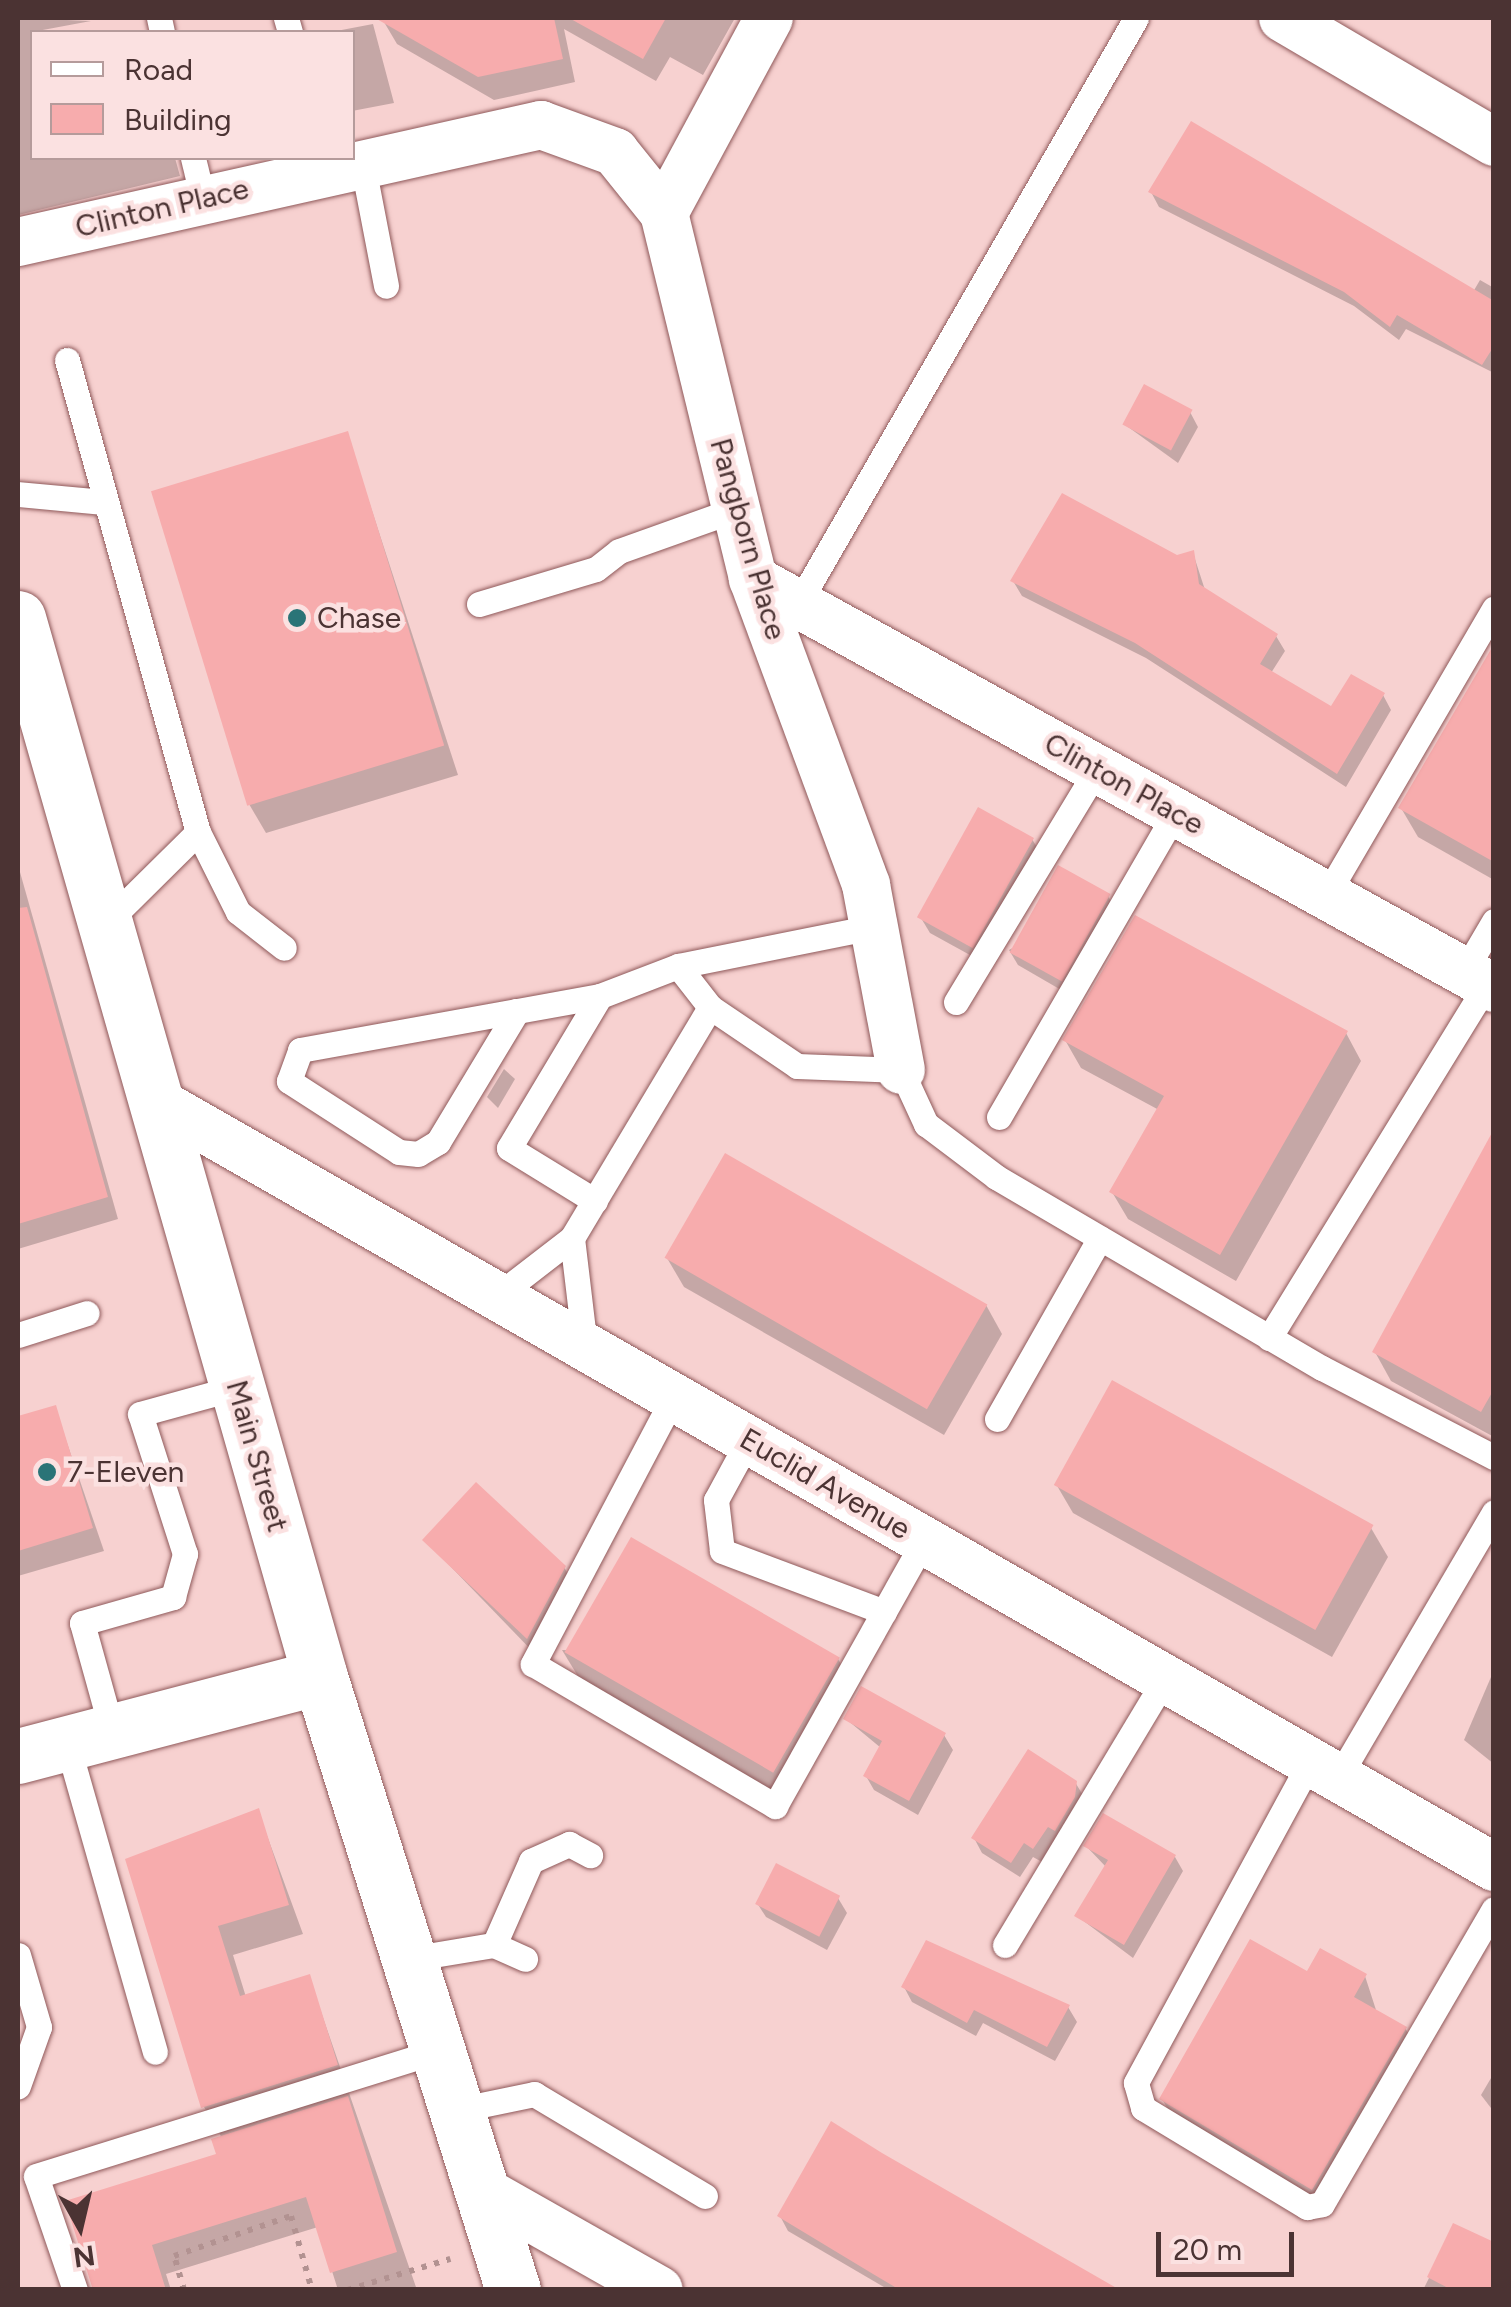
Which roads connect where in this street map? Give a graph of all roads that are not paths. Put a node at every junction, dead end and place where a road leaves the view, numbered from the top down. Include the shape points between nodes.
1 (768, 18) edge
2 (1136, 18) edge
3 (1283, 18) edge
4 (541, 125) joint
5 (1494, 142) edge
6 (355, 159) edge
7 (335, 163) edge
8 (198, 178) edge
9 (664, 213) junction
10 (18, 242) edge
11 (386, 286) dead end
12 (67, 360) dead end
13 (18, 494) edge
14 (105, 502) junction
15 (737, 509) junction
16 (754, 580) junction
17 (479, 604) dead end
18 (798, 604) junction
19 (1494, 608) edge
20 (18, 618) edge
21 (1097, 769) junction
22 (1176, 812) junction
23 (198, 832) junction
24 (1326, 896) junction
25 (1494, 921) edge
26 (105, 924) junction
27 (874, 928) junction
28 (284, 948) dead end
29 (678, 966) junction
30 (1481, 982) edge
31 (600, 996) junction
32 (956, 1002) dead end
33 (710, 1007) junction
34 (517, 1011) junction
35 (901, 1070) junction
36 (156, 1101) junction
37 (998, 1117) dead end
38 (595, 1202) junction
39 (572, 1238) junction
40 (1100, 1238) junction
41 (497, 1296) junction
42 (87, 1312) dead end
43 (18, 1335) edge
44 (1269, 1338) junction
45 (585, 1346) junction
46 (238, 1387) junction
47 (674, 1398) junction
48 (997, 1419) dead end
49 (748, 1441) junction
50 (1494, 1457) edge
51 (1494, 1512) edge
52 (924, 1541) junction
53 (884, 1612) junction
54 (320, 1678) junction
55 (1164, 1679) junction
56 (65, 1743) edge
57 (1324, 1770) junction
58 (590, 1854) dead end
59 (1494, 1867) edge
60 (1494, 1908) edge
61 (494, 1944) junction
62 (1005, 1946) dead end
63 (18, 1955) edge
64 (525, 1959) dead end
65 (410, 1960) junction
66 (438, 2051) junction
67 (156, 2052) dead end
68 (18, 2086) edge
69 (457, 2110) junction
70 (482, 2190) junction
71 (705, 2196) dead end
72 (506, 2267) edge
73 (74, 2290) edge
74 (659, 2290) edge

1 - 9 street
2 - 18 lane
3 - 5 street
4 - 6 street, Clinton Place
4 - 9 street, Pangborn Place via 615,152
7 - 8 street, Clinton Place
7 - 11 lane
8 - 10 street, Clinton Place
9 - 15 street, Pangborn Place
12 - 14 lane
13 - 14 lane
14 - 23 lane
15 - 16 street, Pangborn Place
15 - 17 lane via 620,551 596,569
16 - 18 street, Clinton Place
16 - 27 street, Pangborn Place
18 - 21 street, Clinton Place
19 - 24 lane
20 - 26 main road, Main Street
21 - 22 street, Clinton Place
21 - 32 lane
22 - 24 street, Clinton Place
22 - 37 lane
23 - 26 lane
23 - 28 lane via 238,912
24 - 30 street, Clinton Place
25 - 30 lane
26 - 36 main road, Main Street
27 - 29 lane
27 - 35 street, Pangborn Place
29 - 31 lane
29 - 33 lane
30 - 44 lane
31 - 34 lane
31 - 38 lane via 509,1148
33 - 35 lane via 797,1066
33 - 38 lane
34 - 34 lane via 300,1050 289,1081 399,1152 418,1154 438,1142
35 - 40 lane via 926,1124
36 - 41 street, Euclid Avenue
36 - 46 main road, Main Street
38 - 39 lane
39 - 41 lane
39 - 45 lane
40 - 44 lane
40 - 48 lane
41 - 45 street, Euclid Avenue
42 - 43 lane
44 - 50 lane
45 - 47 street, Euclid Avenue
46 - 54 main road, Main Street
46 - 56 lane via 140,1414 185,1554 173,1597 82,1623
47 - 49 street, Euclid Avenue
47 - 53 lane via 533,1664 776,1806
49 - 52 street, Euclid Avenue
49 - 53 lane via 716,1500 722,1551
51 - 57 lane
52 - 53 lane
52 - 55 street, Euclid Avenue
54 - 56 main road
54 - 65 main road, Main Street
55 - 57 street, Euclid Avenue
55 - 62 lane
56 - 67 lane
57 - 59 street, Euclid Avenue
57 - 60 lane via 1136,2083 1143,2108 1307,2206 1322,2204
58 - 61 lane via 569,1844 532,1861
61 - 64 lane
61 - 65 lane
63 - 68 lane via 39,2027
65 - 66 main road, Main Street
66 - 69 main road, Main Street
66 - 73 lane via 36,2176
69 - 70 main road, Main Street
69 - 71 lane via 534,2094
70 - 72 main road, Main Street
70 - 74 street

